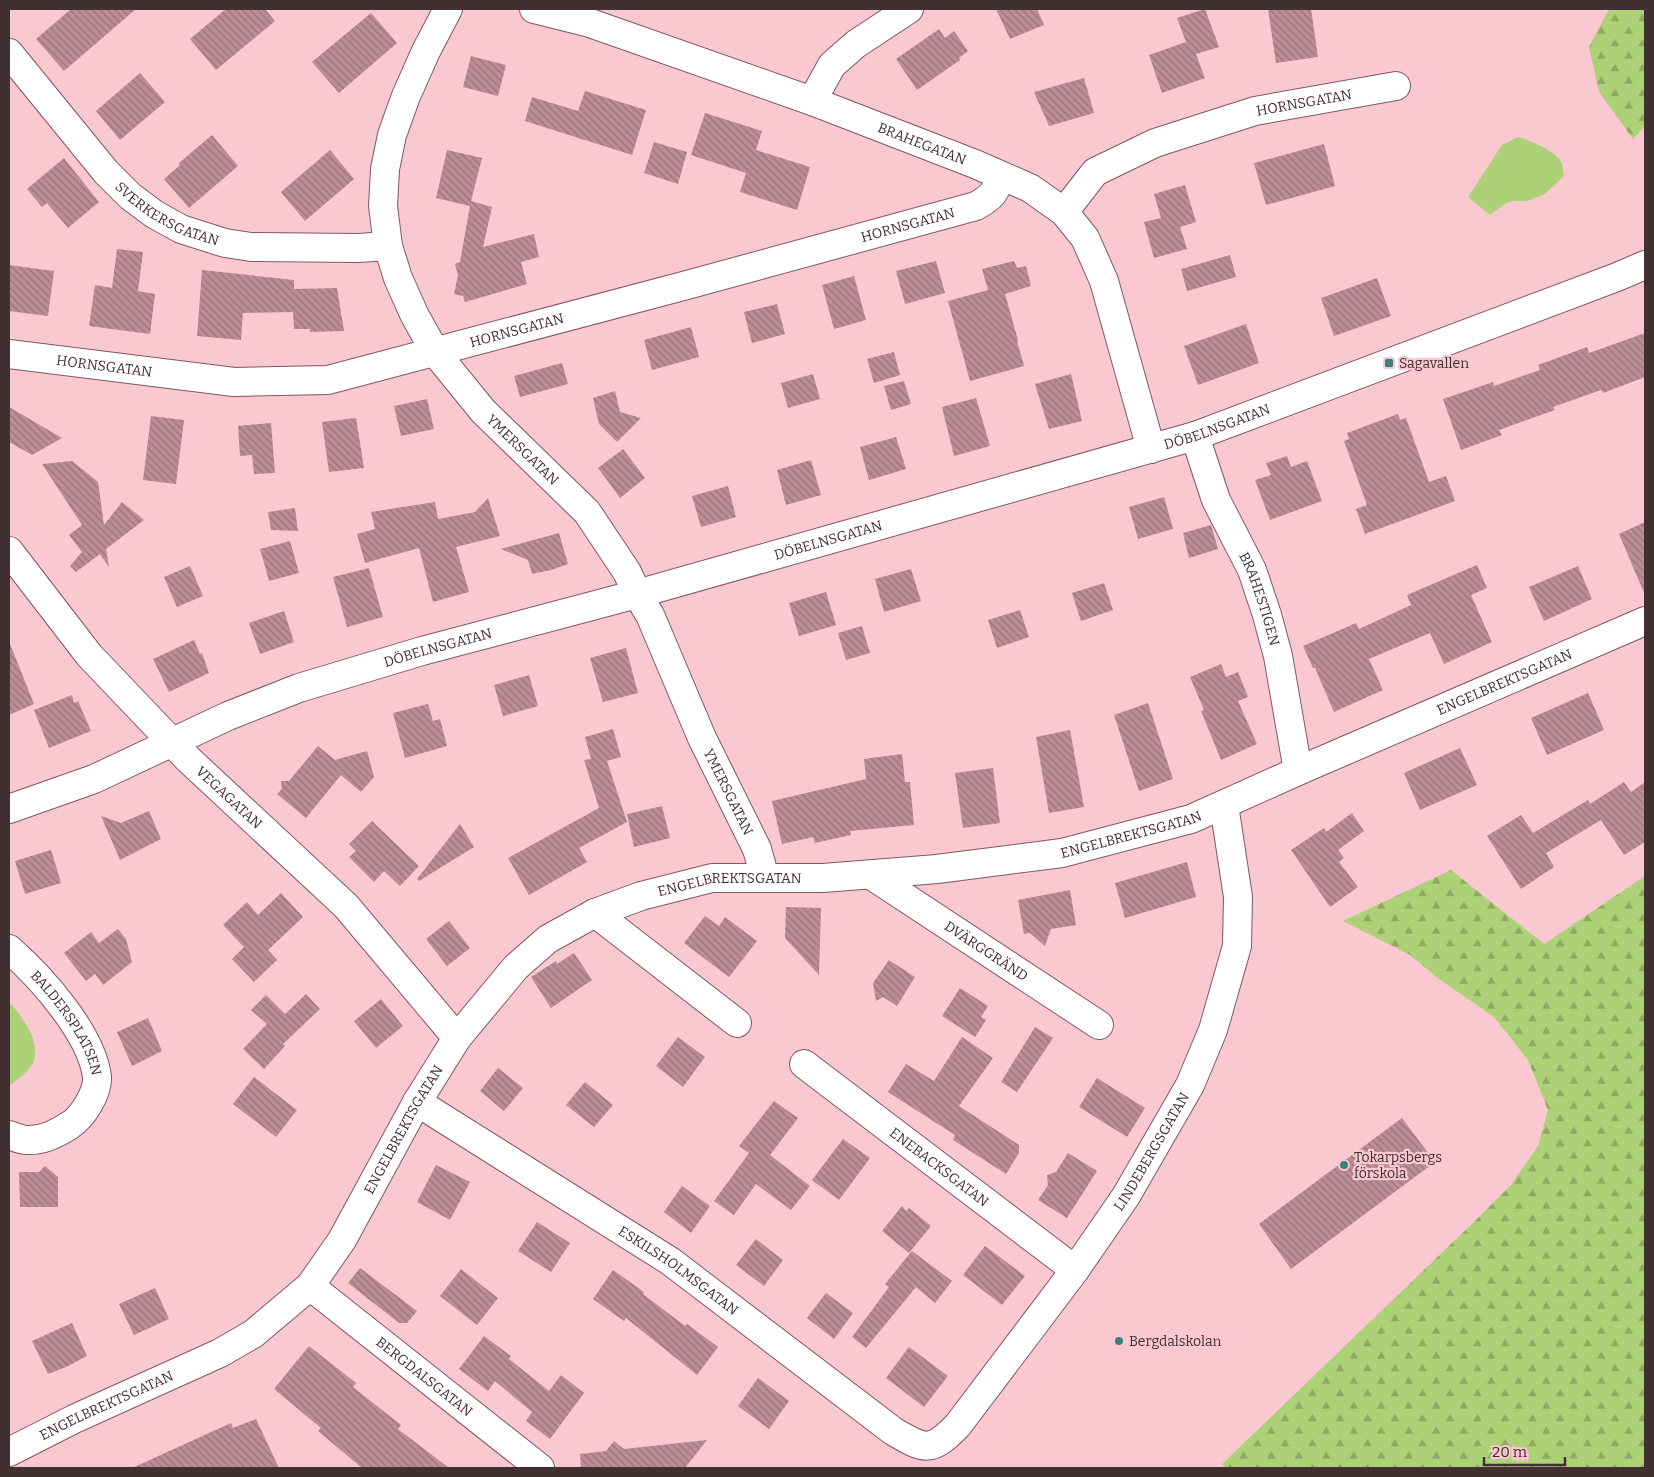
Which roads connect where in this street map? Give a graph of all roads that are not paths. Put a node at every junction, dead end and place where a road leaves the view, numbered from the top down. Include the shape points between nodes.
1 (448, 9) edge
2 (534, 9) edge
3 (909, 9) edge
4 (593, 16) edge
5 (9, 54) edge
6 (1396, 86) dead end
7 (812, 101) junction
8 (1001, 176) junction
9 (1064, 212) junction
10 (388, 246) junction
11 (1645, 265) edge
12 (435, 352) junction
13 (9, 354) edge
14 (1195, 436) junction
15 (1151, 449) junction
16 (9, 551) edge
17 (638, 594) junction
18 (1645, 621) edge
19 (173, 743) junction
20 (1298, 771) junction
21 (1224, 805) junction
22 (9, 810) edge
23 (871, 875) junction
24 (765, 878) junction
25 (596, 914) junction
26 (9, 949) edge
27 (737, 1023) dead end
28 (1100, 1025) dead end
29 (457, 1038) junction
30 (804, 1064) dead end
31 (417, 1102) junction
32 (9, 1135) edge
33 (1075, 1270) junction
34 (310, 1286) junction
35 (933, 1446) joint
36 (9, 1452) edge
37 (540, 1468) edge

1 - 10 street, YMERSGATAN via 426,51 392,135 385,169 383,206
2 - 4 street, BRAHEGATAN
3 - 7 street via 856,44 832,65
4 - 7 street, BRAHEGATAN
5 - 10 street, SVERKERSGATAN via 106,172 154,214 181,228 225,243 251,247
6 - 9 street, HORNSGATAN via 1255,111 1155,142 1095,172
7 - 8 street, BRAHEGATAN
8 - 9 street, BRAHEGATAN via 1030,188
8 - 12 street, HORNSGATAN via 996,191 976,206
9 - 15 street, BRAHEGATAN via 1085,238 1104,281
10 - 12 street, YMERSGATAN via 398,278
11 - 14 street, DÖBELNSGATAN
12 - 13 street, HORNSGATAN via 328,380 234,382
12 - 17 street, YMERSGATAN via 483,412 587,512
14 - 15 street, DÖBELNSGATAN
14 - 20 street, BRAHESTIGEN via 1216,500 1252,570 1267,615 1278,656
15 - 17 street, DÖBELNSGATAN
16 - 19 street, VEGAGATAN via 88,655
17 - 19 street, DÖBELNSGATAN via 422,651 299,688 228,716
17 - 24 street, YMERSGATAN via 702,738 757,849
18 - 20 street, ENGELBREKTSGATAN
19 - 22 street, DÖBELNSGATAN via 94,779
19 - 29 street, VEGAGATAN via 346,906
20 - 21 street, ENGELBREKTSGATAN
21 - 23 street, ENGELBREKTSGATAN via 1191,819 1062,853
21 - 33 street, LINDEBERGSGATAN via 1238,897 1237,946 1213,1030 1190,1085 1167,1126 1126,1196
23 - 24 street, ENGELBREKTSGATAN
23 - 28 street, DVÄRGGRÄND
24 - 25 street, ENGELBREKTSGATAN via 712,878 641,896
25 - 27 street
25 - 29 street, ENGELBREKTSGATAN via 548,939 516,967
26 - 32 street, BALDERSPLATSEN via 53,993 89,1049 97,1078 88,1107 56,1135 28,1140
29 - 31 street, ENGELBREKTSGATAN
30 - 33 street, ENEBACKSGATAN
31 - 34 street, ENGELBREKTSGATAN via 342,1240
31 - 35 street, ESKILSHOLMSGATAN via 670,1261 893,1431 919,1445
33 - 35 street, LINDEBERGSGATAN via 958,1425
34 - 36 street, ENGELBREKTSGATAN via 253,1334 220,1353 74,1418
34 - 37 street, BERGDALSGATAN

